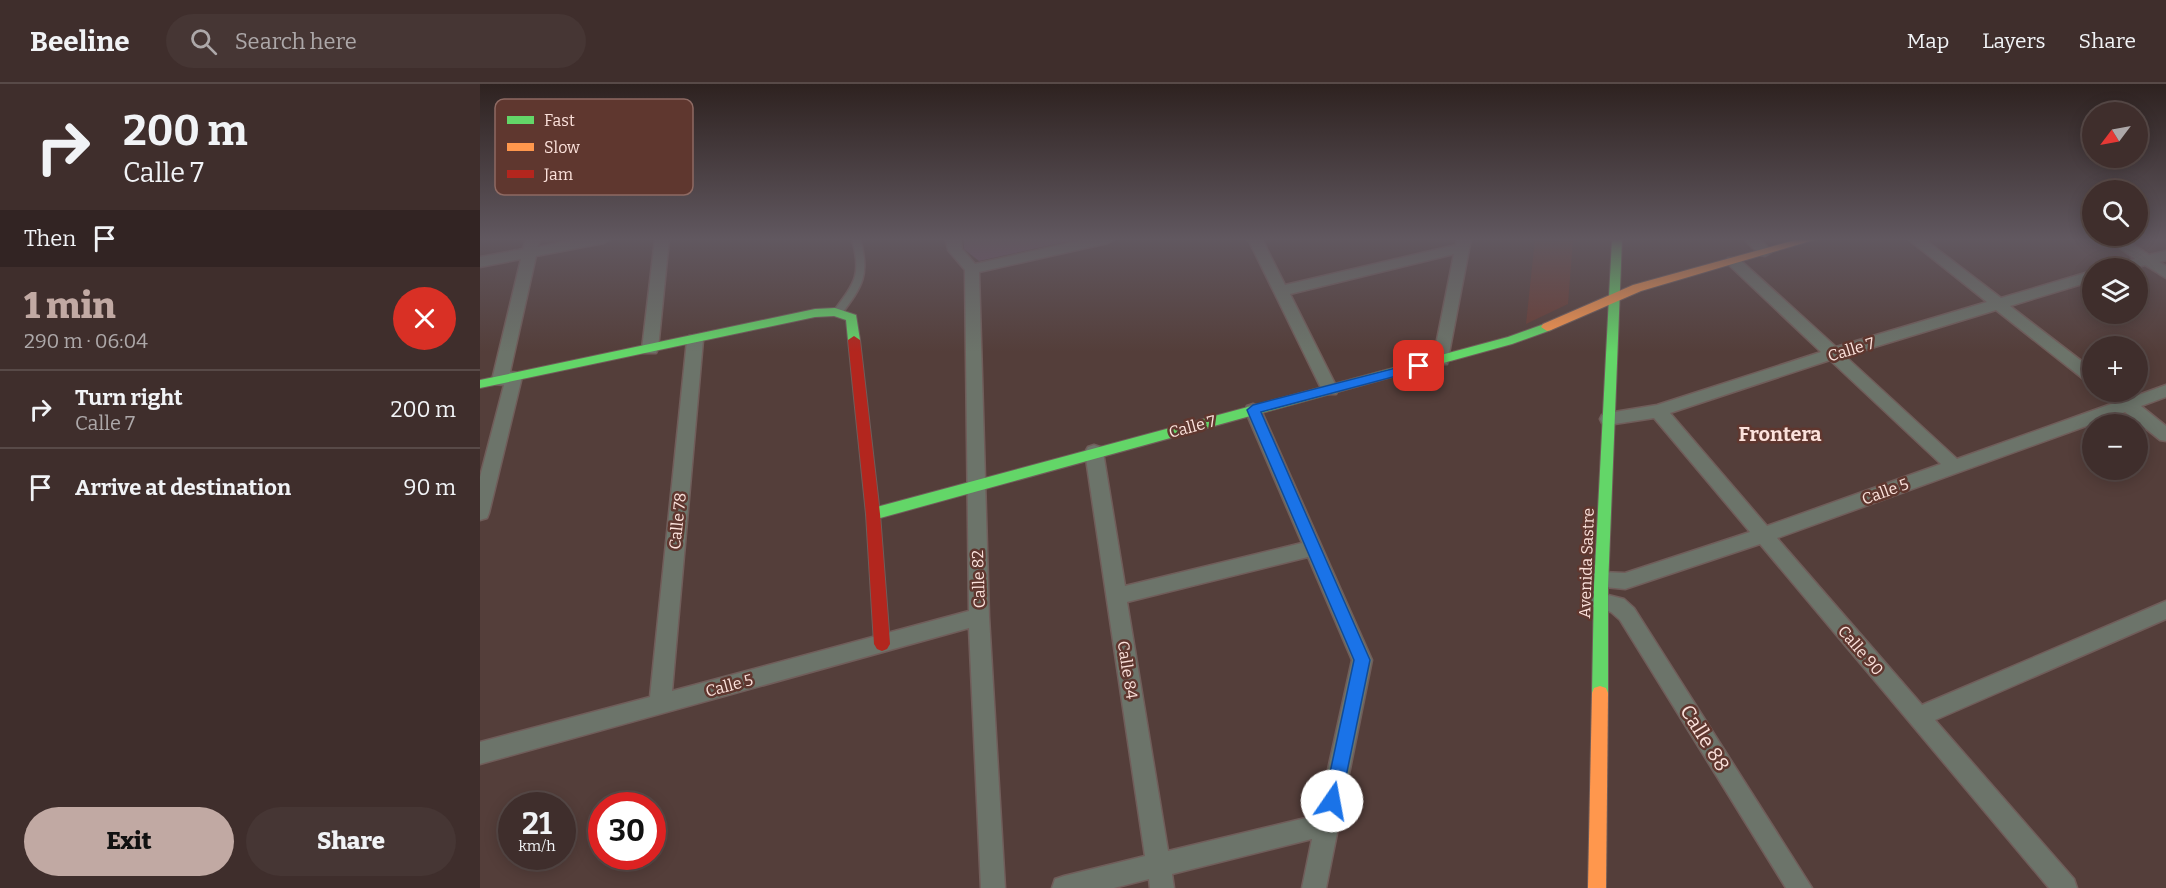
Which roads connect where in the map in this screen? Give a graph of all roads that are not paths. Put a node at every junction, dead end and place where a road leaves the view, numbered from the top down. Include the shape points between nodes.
1 (525, 277) edge
2 (658, 277) edge
3 (859, 277) edge
4 (972, 277) edge
5 (1273, 277) edge
6 (1335, 277) edge
7 (1457, 277) edge
8 (1616, 277) edge
9 (1681, 277) edge
10 (1750, 277) edge
11 (1963, 277) edge
12 (2082, 279) edge
13 (1280, 291) junction
14 (1616, 296) junction
15 (1999, 304) junction
16 (838, 312) junction
17 (695, 340) junction
18 (650, 349) junction
19 (1832, 354) junction
20 (1441, 360) junction
21 (2082, 369) edge
22 (507, 378) junction
23 (480, 384) edge
24 (1330, 390) junction
25 (2166, 391) edge
26 (2125, 402) edge
27 (2128, 404) junction
28 (1253, 410) junction
29 (1658, 411) junction
30 (1608, 418) junction
31 (2166, 435) edge
32 (1094, 452) junction
33 (1954, 466) junction
34 (975, 485) junction
35 (480, 513) edge
36 (873, 514) junction
37 (1763, 535) junction
38 (1314, 548) junction
39 (1601, 590) junction
40 (1117, 596) junction
41 (2166, 610) edge
42 (979, 617) junction
43 (882, 644) junction
44 (660, 703) junction
45 (1918, 717) junction
46 (480, 753) edge
47 (1328, 824) junction
48 (1160, 877) edge
49 (993, 888) edge
50 (1064, 888) edge
51 (1314, 888) edge
52 (1597, 888) edge
53 (1800, 888) edge
54 (2065, 888) edge

1 - 22 street
2 - 18 street
3 - 16 lane via 856,288
4 - 34 street, Calle 82
5 - 13 street
6 - 13 street
7 - 20 street
8 - 14 street, Avenida Sastre
9 - 14 street, Calle 7
10 - 19 street
11 - 15 street
12 - 15 street, Calle 7
13 - 24 street
14 - 20 street, Calle 7 via 1545,329
14 - 30 street, Avenida Sastre
15 - 19 street, Calle 7
15 - 21 street
16 - 17 street
16 - 36 street via 852,318
17 - 18 street
17 - 44 street, Calle 78
18 - 22 street
19 - 29 street, Calle 7
19 - 33 street
20 - 24 street, Calle 7
22 - 23 street
22 - 35 street
24 - 28 street, Calle 7
25 - 27 street, Calle 5
26 - 27 street
27 - 31 street
27 - 33 street, Calle 5
28 - 32 street, Calle 7
28 - 38 street
29 - 30 street, Calle 7
29 - 37 street, Calle 90
30 - 39 street, Avenida Sastre
32 - 34 street, Calle 7
32 - 40 street, Calle 84
33 - 37 street, Calle 5
34 - 36 street, Calle 7
34 - 42 street, Calle 82
36 - 43 street
37 - 39 street, Calle 5
37 - 45 street, Calle 90
38 - 40 street
38 - 47 street via 1362,660
39 - 52 street, Avenida Sastre
39 - 53 street, Calle 88 via 1627,614
40 - 48 street, Calle 84
41 - 45 street
42 - 43 street, Calle 5
42 - 49 street, Calle 82
43 - 44 street, Calle 5
44 - 46 street, Calle 5
45 - 54 street, Calle 90
47 - 48 street
47 - 51 street
48 - 50 street

